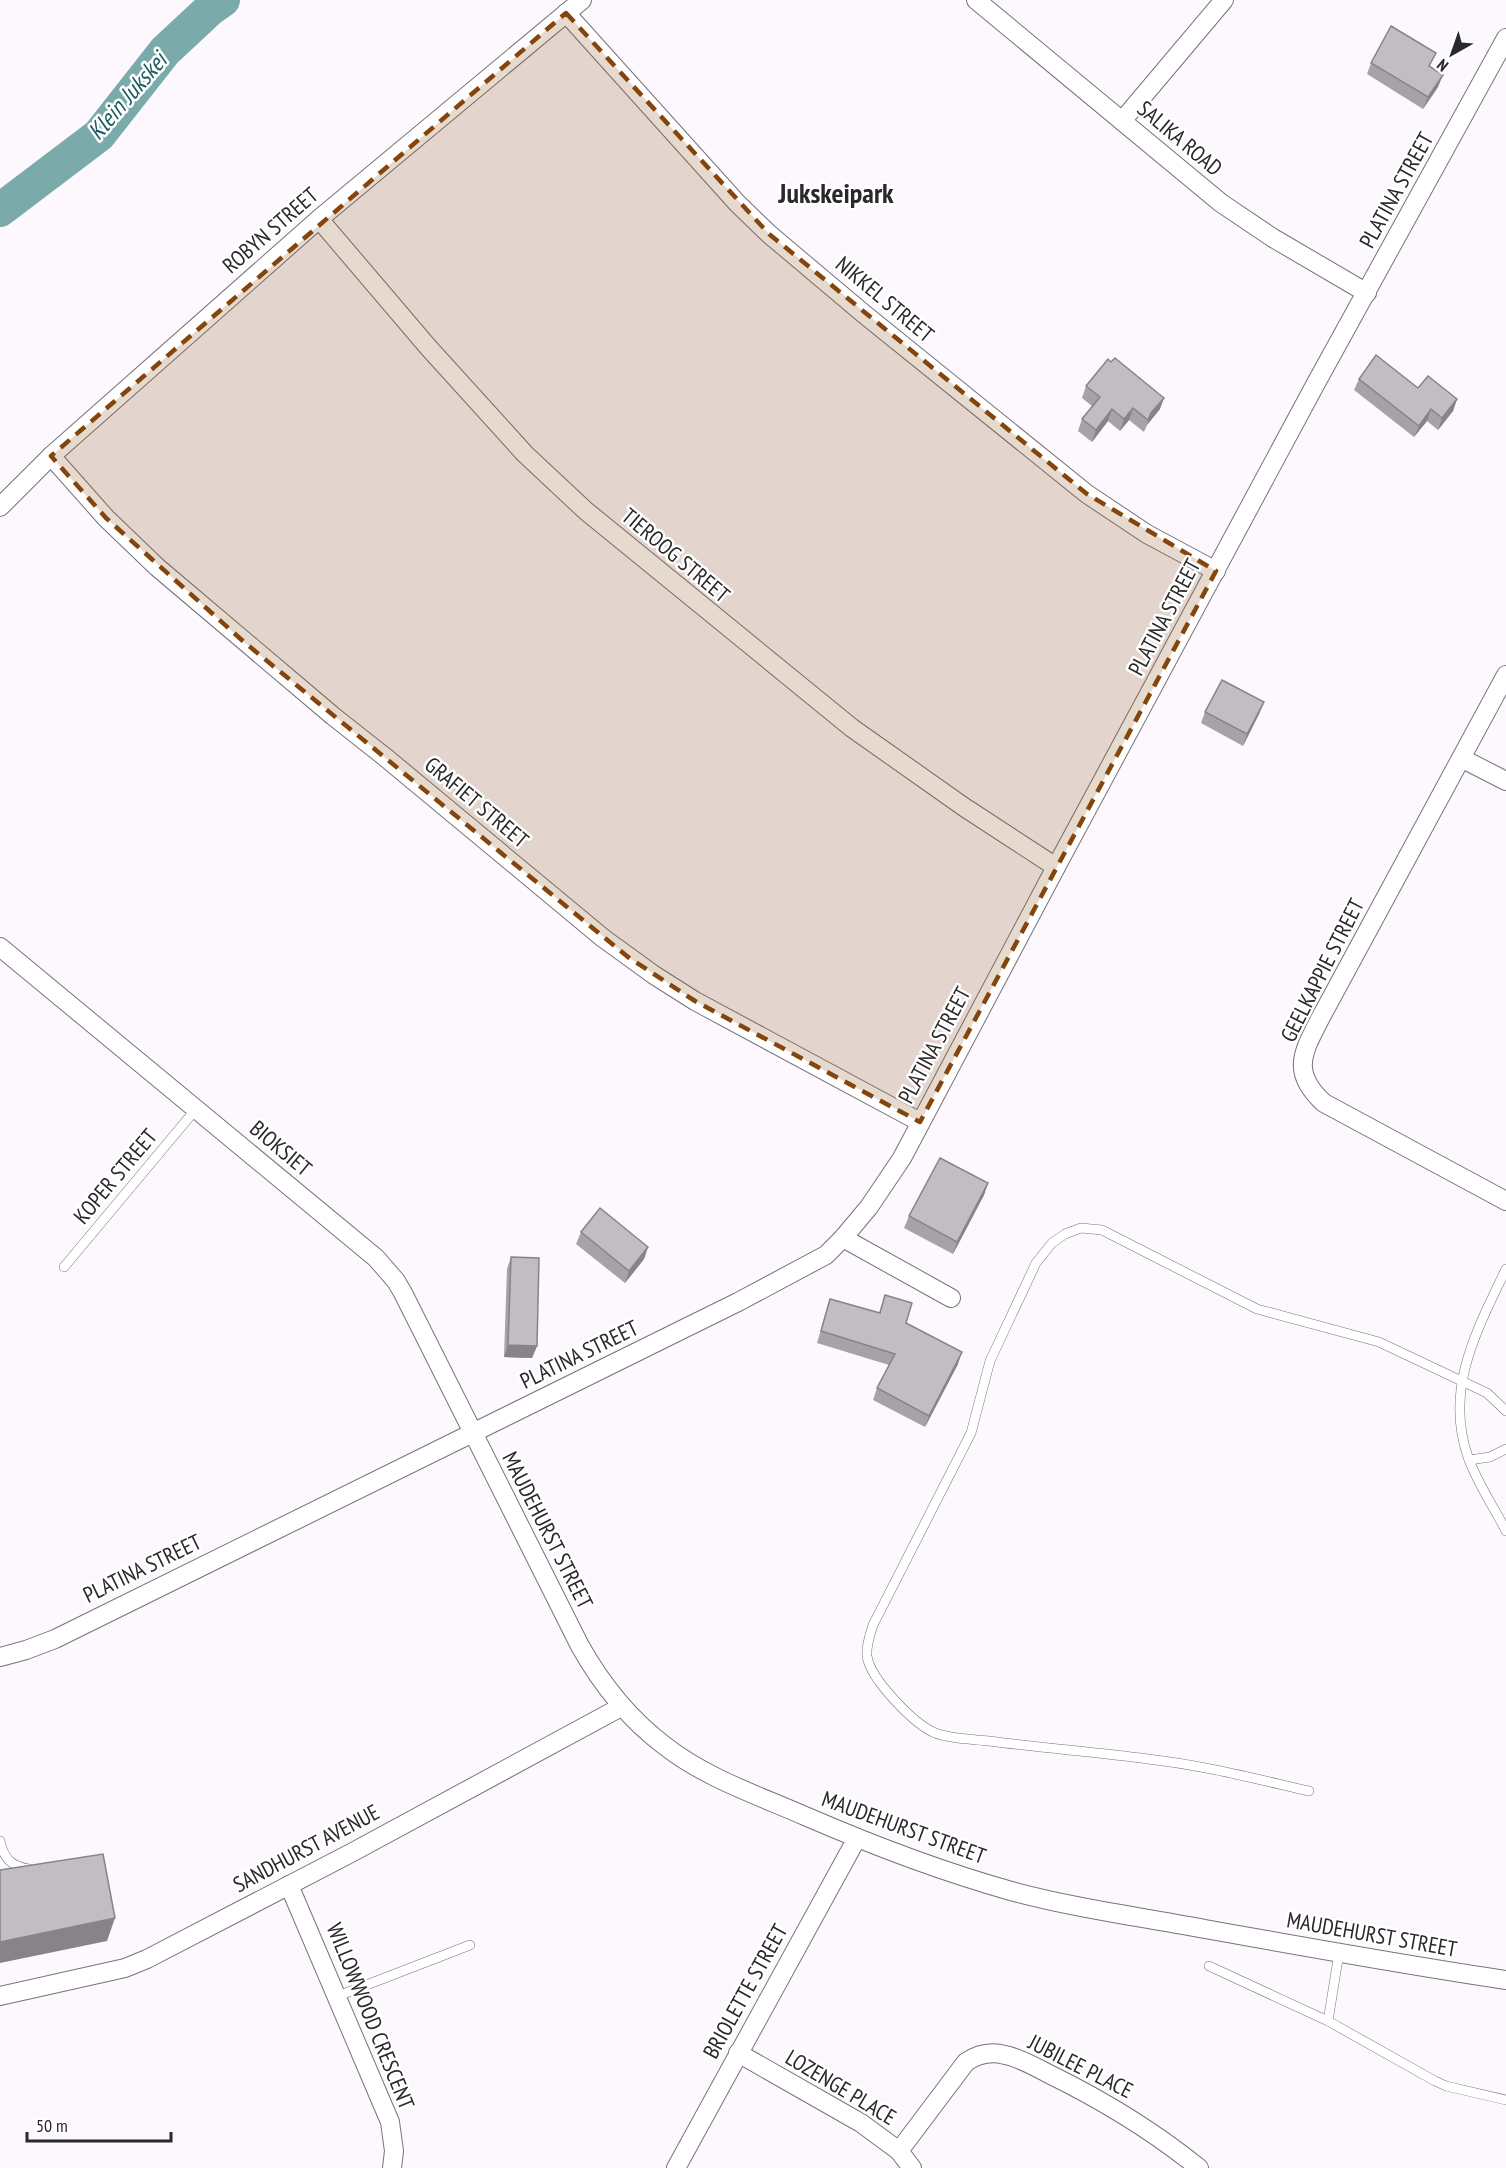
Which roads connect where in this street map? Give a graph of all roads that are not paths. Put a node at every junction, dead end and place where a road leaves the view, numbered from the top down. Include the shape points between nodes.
1 (582, 0) edge
2 (976, 0) edge
3 (1224, 0) edge
4 (566, 13) junction
5 (1506, 38) edge
6 (1122, 121) junction
7 (319, 219) junction
8 (1366, 292) junction
9 (51, 456) junction
10 (0, 507) edge
11 (1216, 571) junction
12 (1506, 675) edge
13 (1461, 758) junction
14 (1506, 781) edge
15 (1056, 867) junction
16 (0, 947) edge
17 (196, 1109) junction
18 (920, 1122) junction
19 (1506, 1201) edge
20 (843, 1238) junction
21 (64, 1267) dead end
22 (1506, 1269) edge
23 (951, 1298) dead end
24 (1461, 1382) junction
25 (1506, 1411) edge
26 (473, 1432) junction
27 (1506, 1449) edge
28 (1469, 1460) junction
29 (1506, 1531) edge
30 (0, 1658) edge
31 (621, 1707) junction
32 (1309, 1791) dead end
33 (857, 1838) junction
34 (0, 1841) edge
35 (42, 1868) edge
36 (289, 1885) junction
37 (470, 1945) dead end
38 (1339, 1953) junction
39 (1209, 1966) dead end
40 (1506, 1980) edge
41 (0, 1996) edge
42 (338, 1996) junction
43 (1328, 2020) junction
44 (738, 2053) junction
45 (1506, 2100) edge
46 (899, 2151) junction
47 (392, 2168) edge
48 (676, 2168) edge
49 (912, 2168) edge
50 (1199, 2168) edge

1 - 4 street, ROBYN STREET
2 - 6 street, SALIKA ROAD
3 - 6 street
4 - 7 street, ROBYN STREET
4 - 11 street, NIKKEL STREET via 769,234 1088,494 1147,534
5 - 8 street, PLATINA STREET
6 - 8 street, SALIKA ROAD via 1249,223
7 - 9 street, ROBYN STREET
7 - 15 street, TIEROOG STREET via 517,445 586,511 852,728
8 - 11 street, PLATINA STREET
9 - 10 street, ROBYN STREET
9 - 18 street, GRAFIET STREET via 106,518 157,567 603,938 695,1001
11 - 15 street, PLATINA STREET
12 - 13 street, GEELKAPPIE STREET
13 - 14 street
13 - 19 street, GEELKAPPIE STREET via 1316,1026 1302,1064 1303,1074 1324,1103
15 - 18 street, PLATINA STREET
16 - 17 street, BIOKSIET
17 - 21 lane, KOPER STREET
17 - 26 street, BIOKSIET via 386,1269 403,1293
18 - 20 street, PLATINA STREET via 902,1158
20 - 23 street
20 - 26 street, PLATINA STREET via 826,1255 738,1302
22 - 24 lane via 1471,1344
24 - 25 lane via 1487,1393
24 - 28 lane via 1458,1410
24 - 32 lane via 1379,1342 1257,1309 1102,1230 1072,1230 1052,1243 1036,1263 990,1361 967,1442 873,1625 867,1656 874,1673 910,1714 933,1732 1045,1749 1150,1759
26 - 30 street, PLATINA STREET via 55,1639
26 - 31 street, MAUDEHURST STREET via 579,1646
27 - 28 lane via 1490,1457
28 - 29 lane
31 - 33 street, MAUDEHURST STREET via 665,1746 700,1769
31 - 36 street, SANDHURST AVENUE
33 - 38 street, MAUDEHURST STREET via 975,1880 1045,1899
33 - 44 street, BRIOLETTE STREET
34 - 35 lane via 11,1864 32,1870
36 - 41 street, SANDHURST AVENUE via 125,1968
36 - 42 street, WILLOWWOOD CRESCENT
37 - 42 lane
38 - 40 street, MAUDEHURST STREET
38 - 43 lane
39 - 43 lane
42 - 47 street, WILLOWWOOD CRESCENT via 390,2122
43 - 45 lane via 1446,2086
44 - 46 street, LOZENGE PLACE via 861,2123
44 - 48 street, BRIOLETTE STREET
46 - 49 street, LOZENGE PLACE
46 - 50 street, JUBILEE PLACE via 966,2062 996,2053 1034,2067 1121,2113 1157,2134

